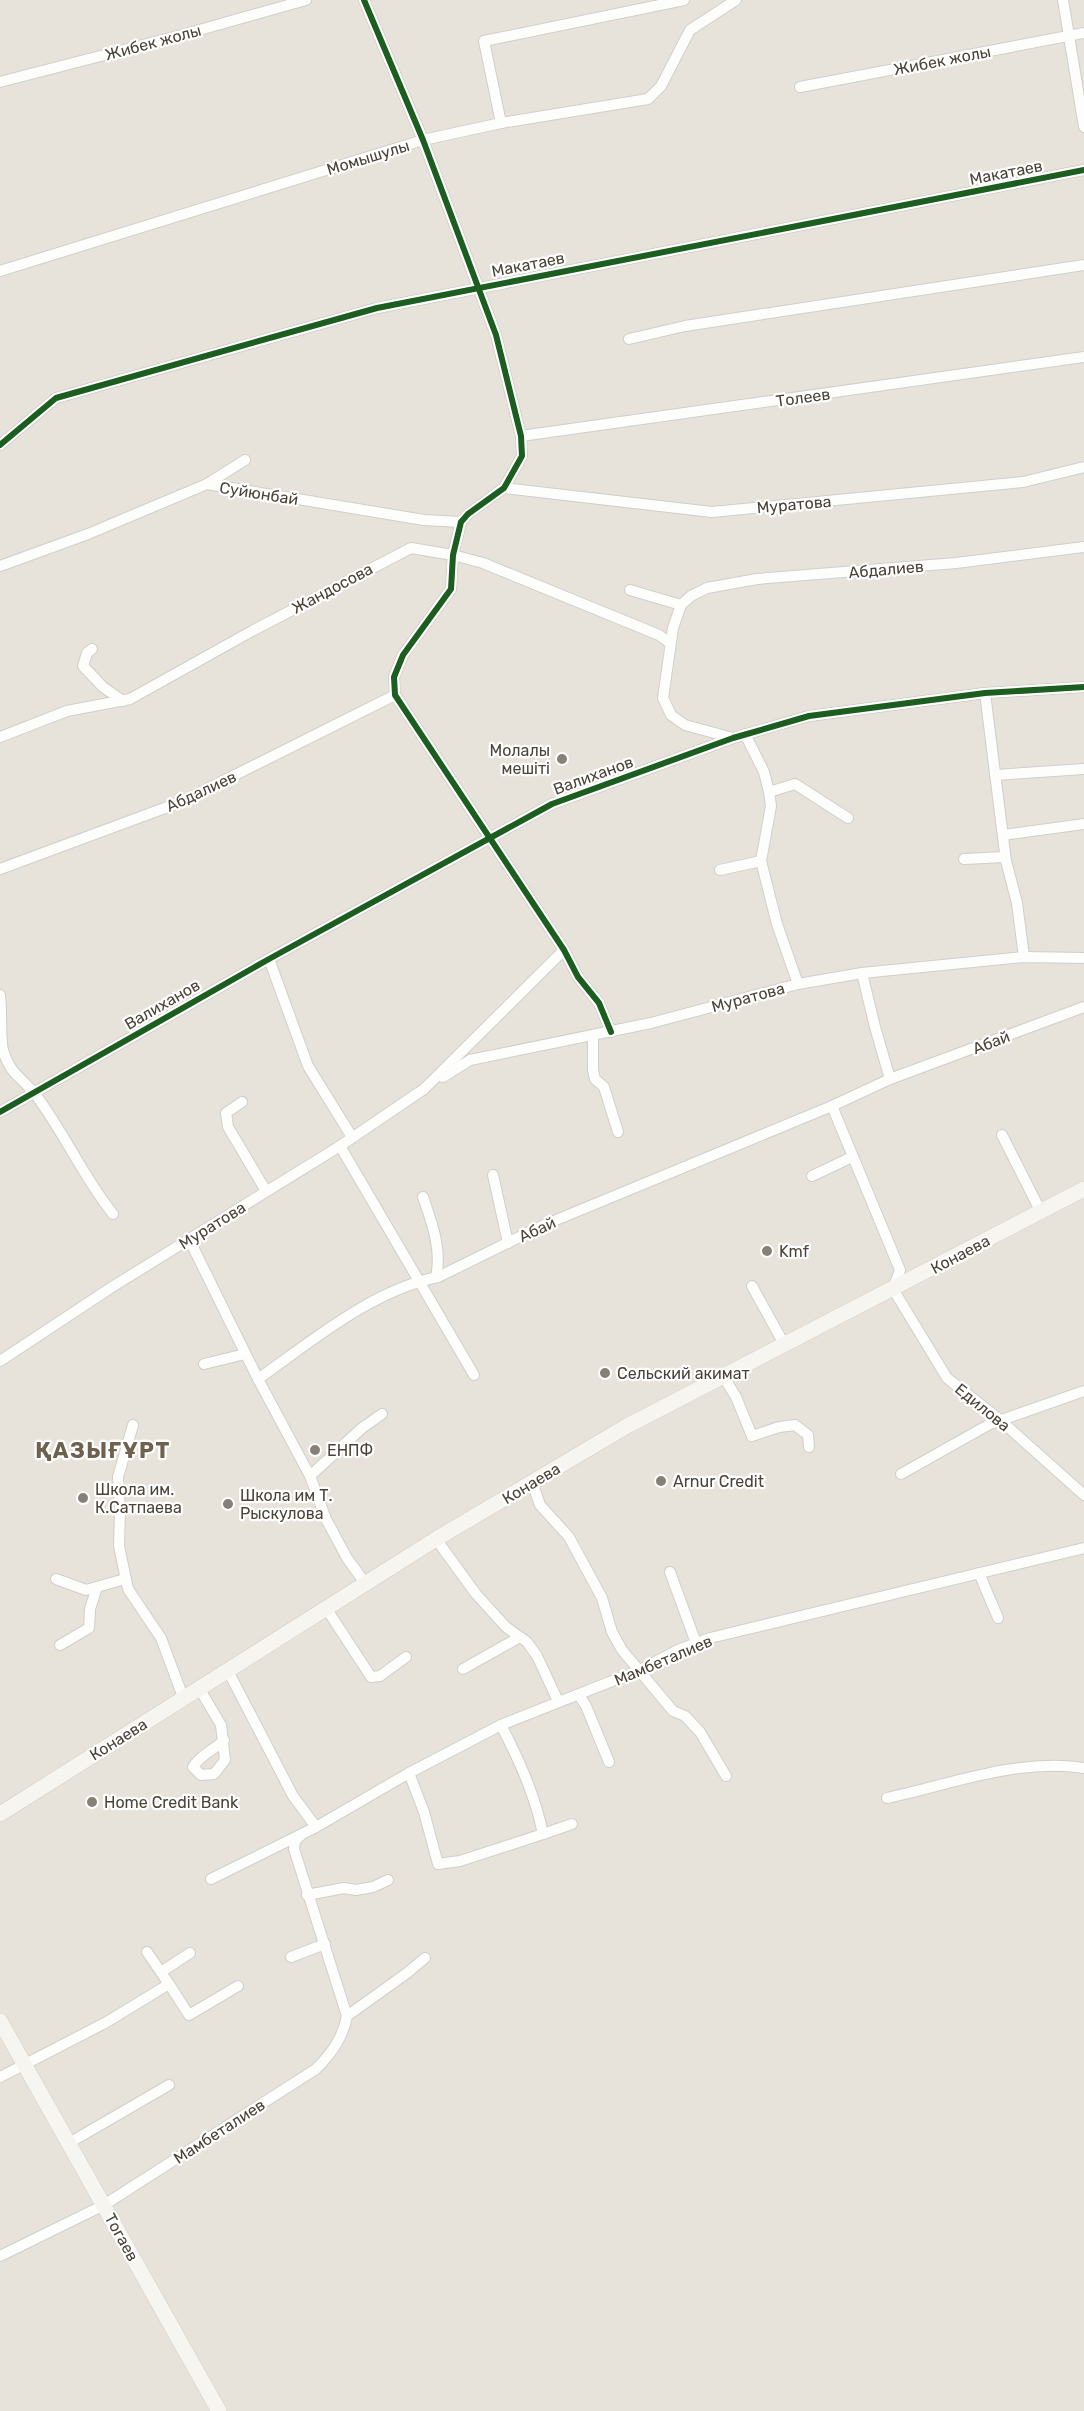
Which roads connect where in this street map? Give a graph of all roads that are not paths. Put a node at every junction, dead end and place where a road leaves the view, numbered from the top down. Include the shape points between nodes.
1 (306, 0) edge
2 (363, 0) edge
3 (684, 0) edge
4 (736, 0) edge
5 (1063, 0) edge
6 (1084, 33) edge
7 (1069, 37) junction
8 (0, 82) edge
9 (800, 87) dead end
10 (501, 123) junction
11 (1084, 127) edge
12 (423, 140) junction
13 (1084, 170) edge
14 (1084, 265) edge
15 (0, 271) edge
16 (479, 288) junction
17 (629, 339) dead end
18 (1084, 357) edge
19 (521, 436) junction
20 (0, 445) edge
21 (245, 460) dead end
22 (1084, 468) edge
23 (207, 484) junction
24 (504, 488) junction
25 (461, 522) junction
26 (1084, 547) edge
27 (453, 555) junction
28 (0, 566) edge
29 (630, 590) dead end
30 (681, 605) junction
31 (670, 643) junction
32 (92, 649) dead end
33 (1084, 687) edge
34 (985, 693) junction
35 (395, 695) junction
36 (123, 701) junction
37 (745, 734) junction
38 (0, 737) edge
39 (733, 738) junction
40 (1084, 769) edge
41 (995, 775) junction
42 (769, 792) junction
43 (848, 818) dead end
44 (1084, 824) edge
45 (1003, 835) junction
46 (490, 839) junction
47 (1005, 857) junction
48 (964, 859) dead end
49 (761, 861) junction
50 (0, 869) edge
51 (720, 870) dead end
52 (564, 950) junction
53 (1024, 957) junction
54 (1084, 958) edge
55 (269, 959) junction
56 (862, 973) junction
57 (798, 984) junction
58 (0, 995) edge
59 (1084, 1006) edge
60 (611, 1032) junction
61 (593, 1035) junction
62 (1, 1045) edge
63 (890, 1079) junction
64 (424, 1089) junction
65 (34, 1093) junction
66 (242, 1102) dead end
67 (832, 1106) junction
68 (0, 1112) edge
69 (618, 1132) dead end
70 (1002, 1135) dead end
71 (352, 1137) junction
72 (340, 1146) junction
73 (852, 1157) junction
74 (493, 1175) dead end
75 (812, 1176) dead end
76 (1084, 1189) edge
77 (266, 1191) junction
78 (423, 1197) dead end
79 (1041, 1212) junction
80 (113, 1214) dead end
81 (189, 1239) junction
82 (508, 1243) junction
83 (436, 1277) junction
84 (419, 1281) junction
85 (752, 1286) dead end
86 (893, 1289) junction
87 (784, 1344) junction
88 (245, 1354) junction
89 (0, 1361) edge
90 (204, 1364) dead end
91 (474, 1376) dead end
92 (723, 1376) junction
93 (258, 1379) junction
94 (1084, 1391) edge
95 (382, 1414) dead end
96 (1000, 1420) junction
97 (133, 1425) dead end
98 (809, 1447) dead end
99 (901, 1474) dead end
100 (309, 1476) junction
101 (532, 1482) junction
102 (1084, 1495) edge
103 (436, 1539) junction
104 (1084, 1548) edge
105 (670, 1572) dead end
106 (979, 1573) junction
107 (56, 1579) dead end
108 (125, 1579) junction
109 (365, 1583) junction
110 (97, 1587) junction
111 (326, 1608) junction
112 (998, 1618) dead end
113 (518, 1638) junction
114 (696, 1643) junction
115 (60, 1645) dead end
116 (406, 1657) dead end
117 (227, 1669) junction
118 (463, 1669) dead end
119 (640, 1670) junction
120 (199, 1688) junction
121 (579, 1695) junction
122 (183, 1697) junction
123 (558, 1701) junction
124 (501, 1725) junction
125 (224, 1740) dead end
126 (609, 1762) dead end
127 (1084, 1768) edge
128 (409, 1773) junction
129 (726, 1776) dead end
130 (887, 1798) dead end
131 (0, 1814) edge
132 (572, 1824) dead end
133 (316, 1827) junction
134 (303, 1833) junction
135 (543, 1834) junction
136 (211, 1879) dead end
137 (388, 1880) dead end
138 (307, 1895) junction
139 (325, 1944) junction
140 (147, 1952) dead end
141 (190, 1953) dead end
142 (291, 1958) dead end
143 (425, 1958) dead end
144 (161, 1972) junction
145 (169, 1984) junction
146 (238, 1986) dead end
147 (347, 2016) junction
148 (0, 2021) edge
149 (25, 2064) junction
150 (0, 2077) edge
151 (169, 2085) dead end
152 (69, 2143) junction
153 (104, 2205) junction
154 (0, 2256) edge
155 (219, 2411) edge

1 - 8 street, Жибек жолы
2 - 12 street
3 - 10 street via 484,41
4 - 10 street, Момышулы via 690,30 661,86 648,99
5 - 7 street
6 - 7 street, Жибек жолы
7 - 9 street, Жибек жолы
7 - 11 street
10 - 12 street, Момышулы
12 - 15 street, Момышулы
12 - 16 street
13 - 16 street, Макатаев
14 - 17 street via 696,325
16 - 19 street via 496,335
16 - 20 street, Макатаев via 377,308 56,398
18 - 19 street, Толеев
19 - 24 street via 522,456
21 - 23 street
22 - 24 street, Муратова via 1023,482 712,512
23 - 25 street, Суйюнбай via 424,520
23 - 28 street, Суйюнбай
24 - 25 street
25 - 27 street
26 - 30 street, Абдалиев via 956,563 757,579 707,588
27 - 31 street, Жандосова via 526,579
27 - 35 street via 451,589 403,655 394,677
27 - 36 street, Жандосова via 411,548
29 - 30 street
30 - 31 street
31 - 39 street via 663,698 671,715 685,725
32 - 36 street via 83,666
33 - 34 street, Валиханов
34 - 37 street, Валиханов via 808,716
34 - 41 street
35 - 46 street
35 - 50 street, Абдалиев via 181,802
36 - 38 street, Жандосова via 67,711
37 - 39 street, Валиханов
37 - 42 street via 764,772
39 - 46 street, Валиханов via 552,804
40 - 41 street
41 - 45 street
42 - 43 street via 795,784
42 - 49 street via 771,806
44 - 45 street
45 - 47 street
46 - 52 street
46 - 55 street, Валиханов
47 - 48 street
47 - 53 street via 1017,903
49 - 51 street
49 - 57 street
52 - 60 street via 578,977 599,1003
52 - 64 street, Муратова
53 - 54 street, Муратова
53 - 56 street, Муратова
55 - 65 street, Валиханов
55 - 71 street via 308,1066
56 - 57 street, Муратова
56 - 63 street
57 - 60 street, Муратова
58 - 62 street
59 - 63 street, Абай
60 - 61 street, Муратова
61 - 64 street, Муратова via 470,1060
61 - 69 street via 595,1079 604,1087
62 - 65 street via 13,1073
63 - 67 street, Абай
64 - 71 street, Муратова
65 - 68 street, Валиханов
65 - 80 street via 95,1192
66 - 77 street via 226,1113 228,1127
67 - 73 street
67 - 82 street, Абай via 544,1224
70 - 79 street
71 - 72 street, Муратова
72 - 77 street, Муратова
72 - 84 street
73 - 75 street
73 - 86 street via 900,1270
74 - 82 street
76 - 79 main road, Конаева
77 - 81 street, Муратова
78 - 83 street via 435,1232 439,1264
79 - 86 main road, Конаева
81 - 88 street
81 - 89 street, Муратова
82 - 83 street, Абай
83 - 84 street, Абай
84 - 91 street
84 - 93 street, Абай via 357,1310
85 - 87 street
86 - 87 main road, Конаева
86 - 96 street, Едилова via 947,1378
87 - 92 main road, Конаева
88 - 90 street
88 - 93 street
92 - 98 street via 752,1436 795,1425 808,1435
92 - 101 main road, Конаева
93 - 100 street
94 - 96 street
95 - 100 street
96 - 99 street
96 - 102 street, Едилова
97 - 108 street via 118,1478 119,1546
100 - 109 street via 326,1519
101 - 103 main road, Конаева
101 - 119 street via 540,1505 569,1537 602,1598 622,1650
103 - 109 main road, Конаева
103 - 113 street via 476,1594
104 - 106 street, Мамбеталиев
105 - 114 street
106 - 112 street
106 - 114 street, Мамбеталиев
107 - 110 street via 86,1590
108 - 110 street
108 - 122 street via 161,1638
109 - 111 main road, Конаева
110 - 115 street via 89,1628
111 - 116 street via 371,1677 380,1676
111 - 117 main road, Конаева
113 - 118 street
113 - 123 street via 537,1656
114 - 119 street, Мамбеталиев
117 - 120 main road, Конаева
117 - 133 street via 293,1796
119 - 121 street, Мамбеталиев
119 - 129 street via 673,1711 685,1716 700,1732
120 - 122 main road, Конаева
120 - 125 street via 221,1725
121 - 123 street, Мамбеталиев
121 - 126 street
122 - 131 main road, Конаева
123 - 124 street, Мамбеталиев
124 - 128 street, Мамбеталиев
124 - 135 street via 525,1774
127 - 130 street via 1058,1764 1012,1768
128 - 133 street, Мамбеталиев
128 - 135 street via 438,1863 460,1861
132 - 135 street
133 - 134 street, Мамбеталиев
134 - 136 street, Мамбеталиев
134 - 138 street via 295,1841 294,1849
137 - 138 street via 373,1887
138 - 139 street
139 - 142 street
139 - 147 street
140 - 144 street
141 - 144 street
143 - 147 street
144 - 145 street
145 - 146 street via 189,2015
145 - 149 street via 105,2023
147 - 153 street, Мамбеталиев via 332,2053 316,2069
148 - 149 main road, Тогаев
149 - 150 street
149 - 152 main road, Тогаев
151 - 152 street
152 - 153 main road, Тогаев
153 - 154 street, Мамбеталиев
153 - 155 main road, Тогаев

